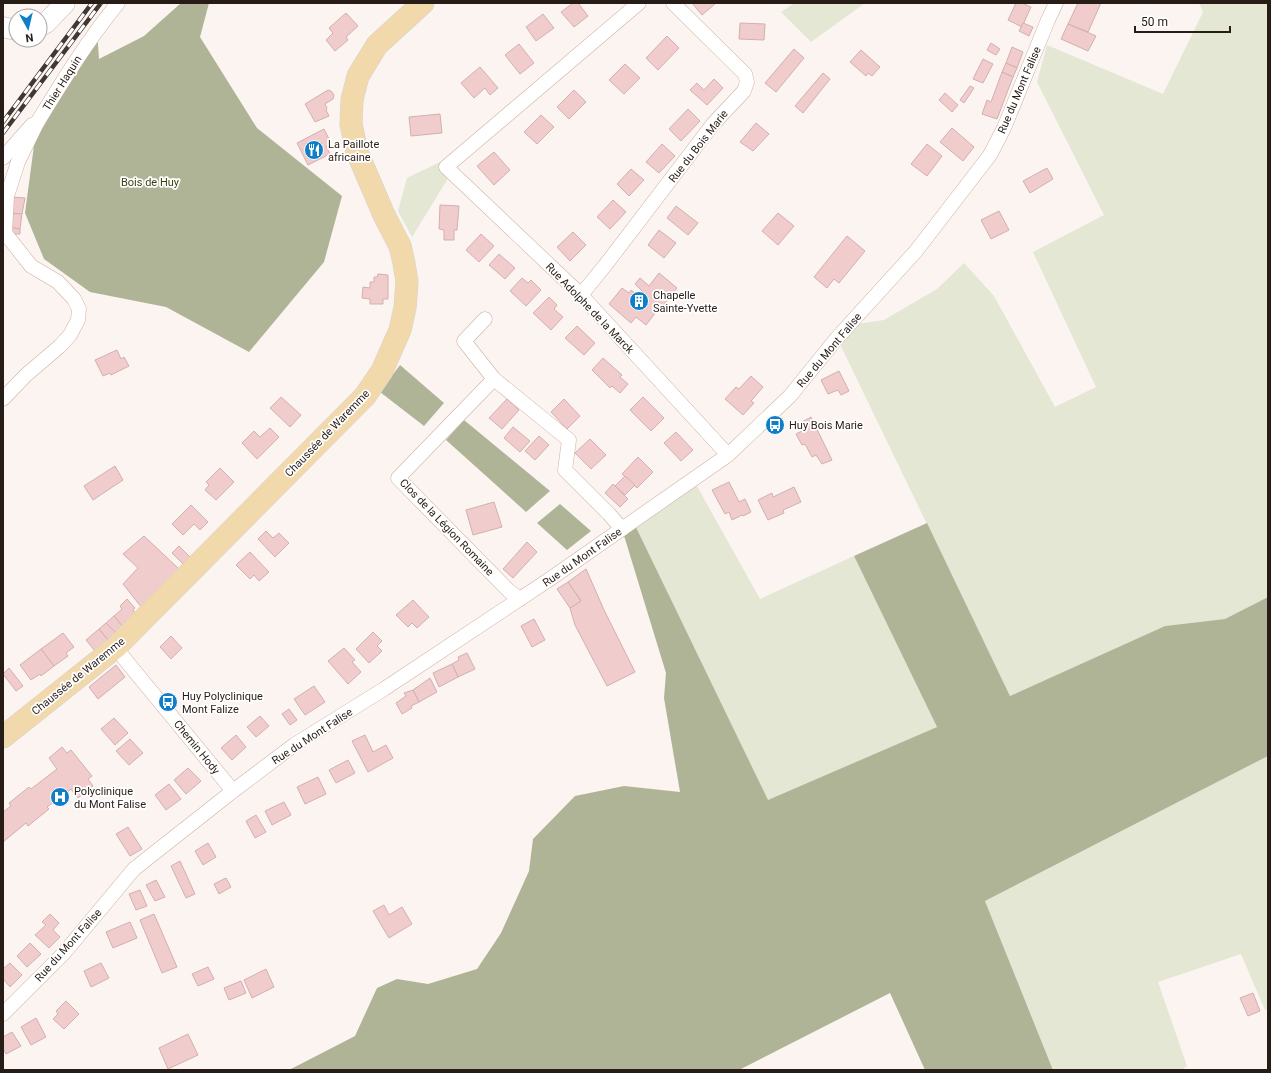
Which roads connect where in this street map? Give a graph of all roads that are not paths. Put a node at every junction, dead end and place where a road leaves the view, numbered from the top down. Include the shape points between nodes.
1 (65, 3) edge
2 (118, 3) edge
3 (423, 3) edge
4 (639, 3) edge
5 (674, 3) edge
6 (1056, 3) edge
7 (48, 21) edge
8 (37, 123) junction
9 (3, 158) edge
10 (581, 295) junction
11 (485, 319) dead end
12 (494, 379) junction
13 (3, 399) edge
14 (728, 455) junction
15 (622, 529) junction
16 (520, 599) junction
17 (116, 647) junction
18 (3, 737) edge
19 (233, 791) junction
20 (3, 1014) edge

1 - 7 street
2 - 8 street, Thier Haquin via 72,66
3 - 17 main road, Chaussée de Waremme via 377,45 358,76 352,100 351,124 357,152 400,246 404,263 405,308 400,330 382,371 365,396
4 - 10 street, Rue Adolphe de la Marck via 446,168
5 - 10 street, Rue du Bois Marie via 745,74 747,82 744,91 713,124
6 - 14 street, Rue du Mont Falise via 1004,128 990,155 916,251 837,338 790,396
8 - 9 street, Thier Haquin via 32,124
8 - 13 street via 18,162 7,196 5,233 31,266 58,282 74,298 79,309 78,320 70,336
10 - 14 street, Rue Adolphe de la Marck
11 - 12 street via 464,341
12 - 15 street via 569,440 565,470
12 - 16 street, Clos de la Légion Romaine via 398,478 509,591
14 - 15 street, Rue du Mont Falise
15 - 16 street, Rue du Mont Falise
16 - 19 street, Rue du Mont Falise via 294,745
17 - 18 main road, Chaussée de Waremme
17 - 19 street, Chemin Hody
19 - 20 street, Rue du Mont Falise via 134,869 64,953

